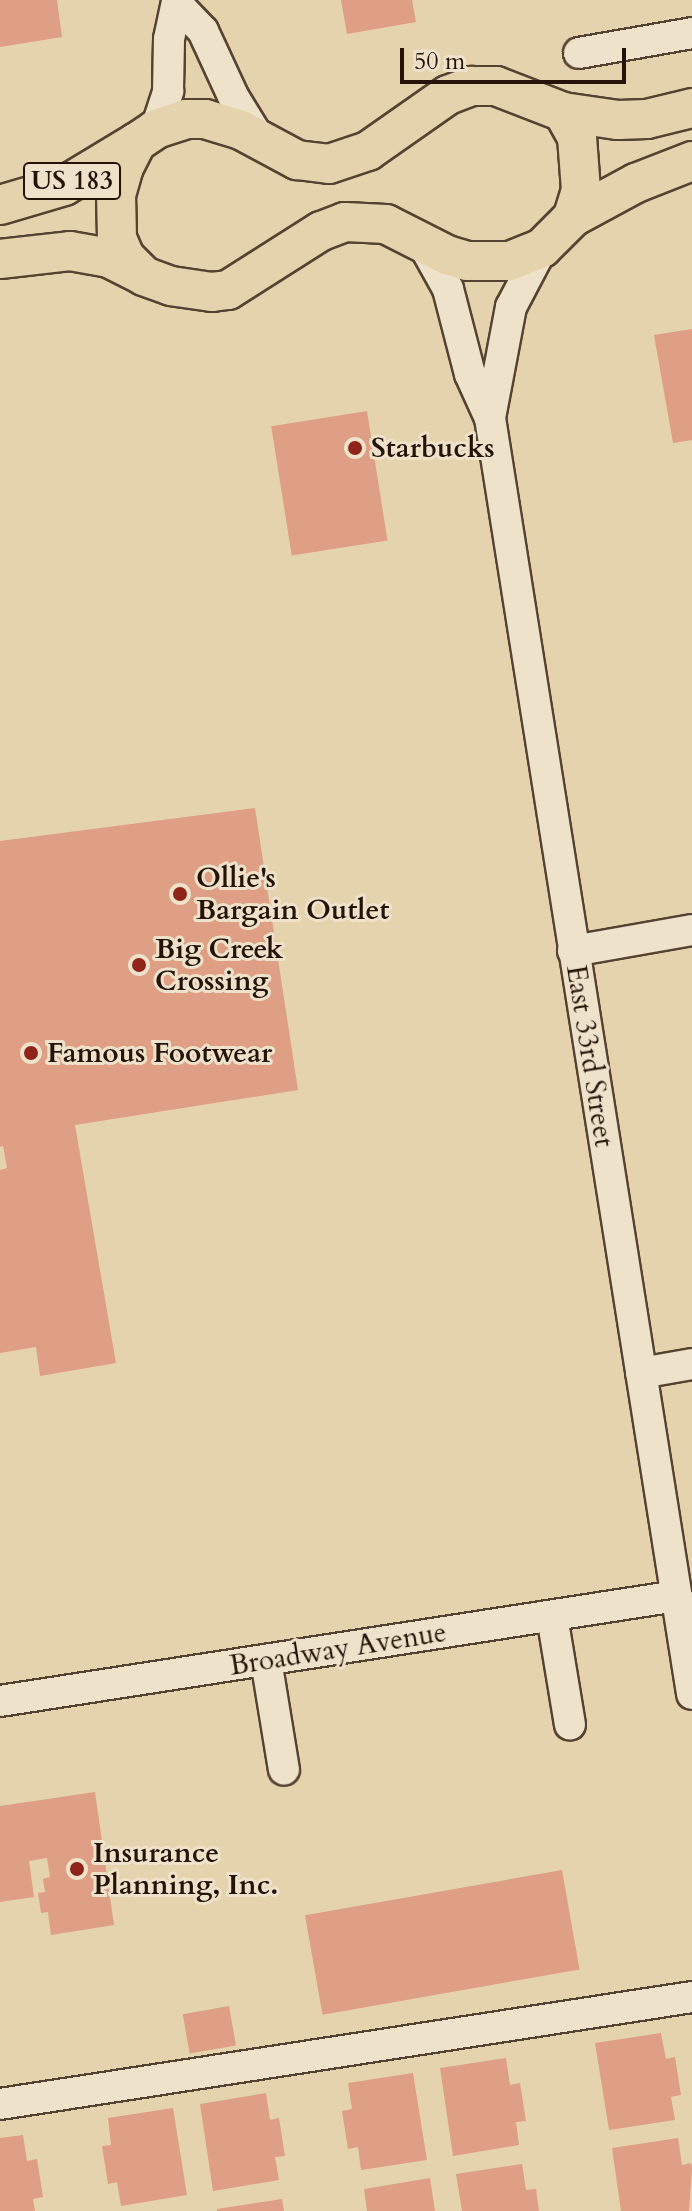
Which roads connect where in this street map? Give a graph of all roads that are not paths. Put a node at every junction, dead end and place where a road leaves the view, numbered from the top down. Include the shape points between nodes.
1 (178, 2) edge
2 (692, 33) edge
3 (579, 53) dead end
4 (692, 108) edge
5 (563, 112) junction
6 (146, 136) junction
7 (260, 140) junction
8 (692, 161) edge
9 (0, 205) edge
10 (573, 217) junction
11 (423, 244) junction
12 (542, 248) junction
13 (0, 259) edge
14 (144, 276) junction
15 (490, 418) junction
16 (692, 930) edge
17 (573, 951) junction
18 (692, 1364) edge
19 (641, 1373) junction
20 (677, 1596) junction
21 (552, 1616) junction
22 (266, 1660) junction
23 (692, 1694) edge
24 (0, 1701) edge
25 (570, 1725) dead end
26 (284, 1770) dead end
27 (692, 1997) edge
28 (0, 2104) edge

1 - 6 street via 169,39 168,91
1 - 7 street via 203,31
2 - 3 street
4 - 5 main road via 618,120
5 - 7 main road via 496,86 472,86 448,95 348,160 307,164
5 - 10 main road via 577,137 581,163
6 - 7 main road via 186,119 205,119
6 - 9 main road, US 183 via 64,186
6 - 14 main road via 124,167 115,219 125,257
8 - 10 main road
10 - 12 main road
11 - 12 main road via 485,262 510,261
11 - 14 main road via 386,224 362,220 321,231 228,290 192,291
11 - 15 street, East 33rd Street via 448,289 470,374
12 - 15 street, East 33rd Street via 511,307
13 - 14 main road via 48,251 91,253
15 - 17 street, East 33rd Street
16 - 17 street
17 - 19 street, East 33rd Street
18 - 19 street
19 - 20 street, East 33rd Street
20 - 21 street, Broadway Avenue
20 - 23 street, East 33rd Street
21 - 22 street, Broadway Avenue
21 - 25 street
22 - 24 street, Broadway Avenue
22 - 26 street
27 - 28 street

